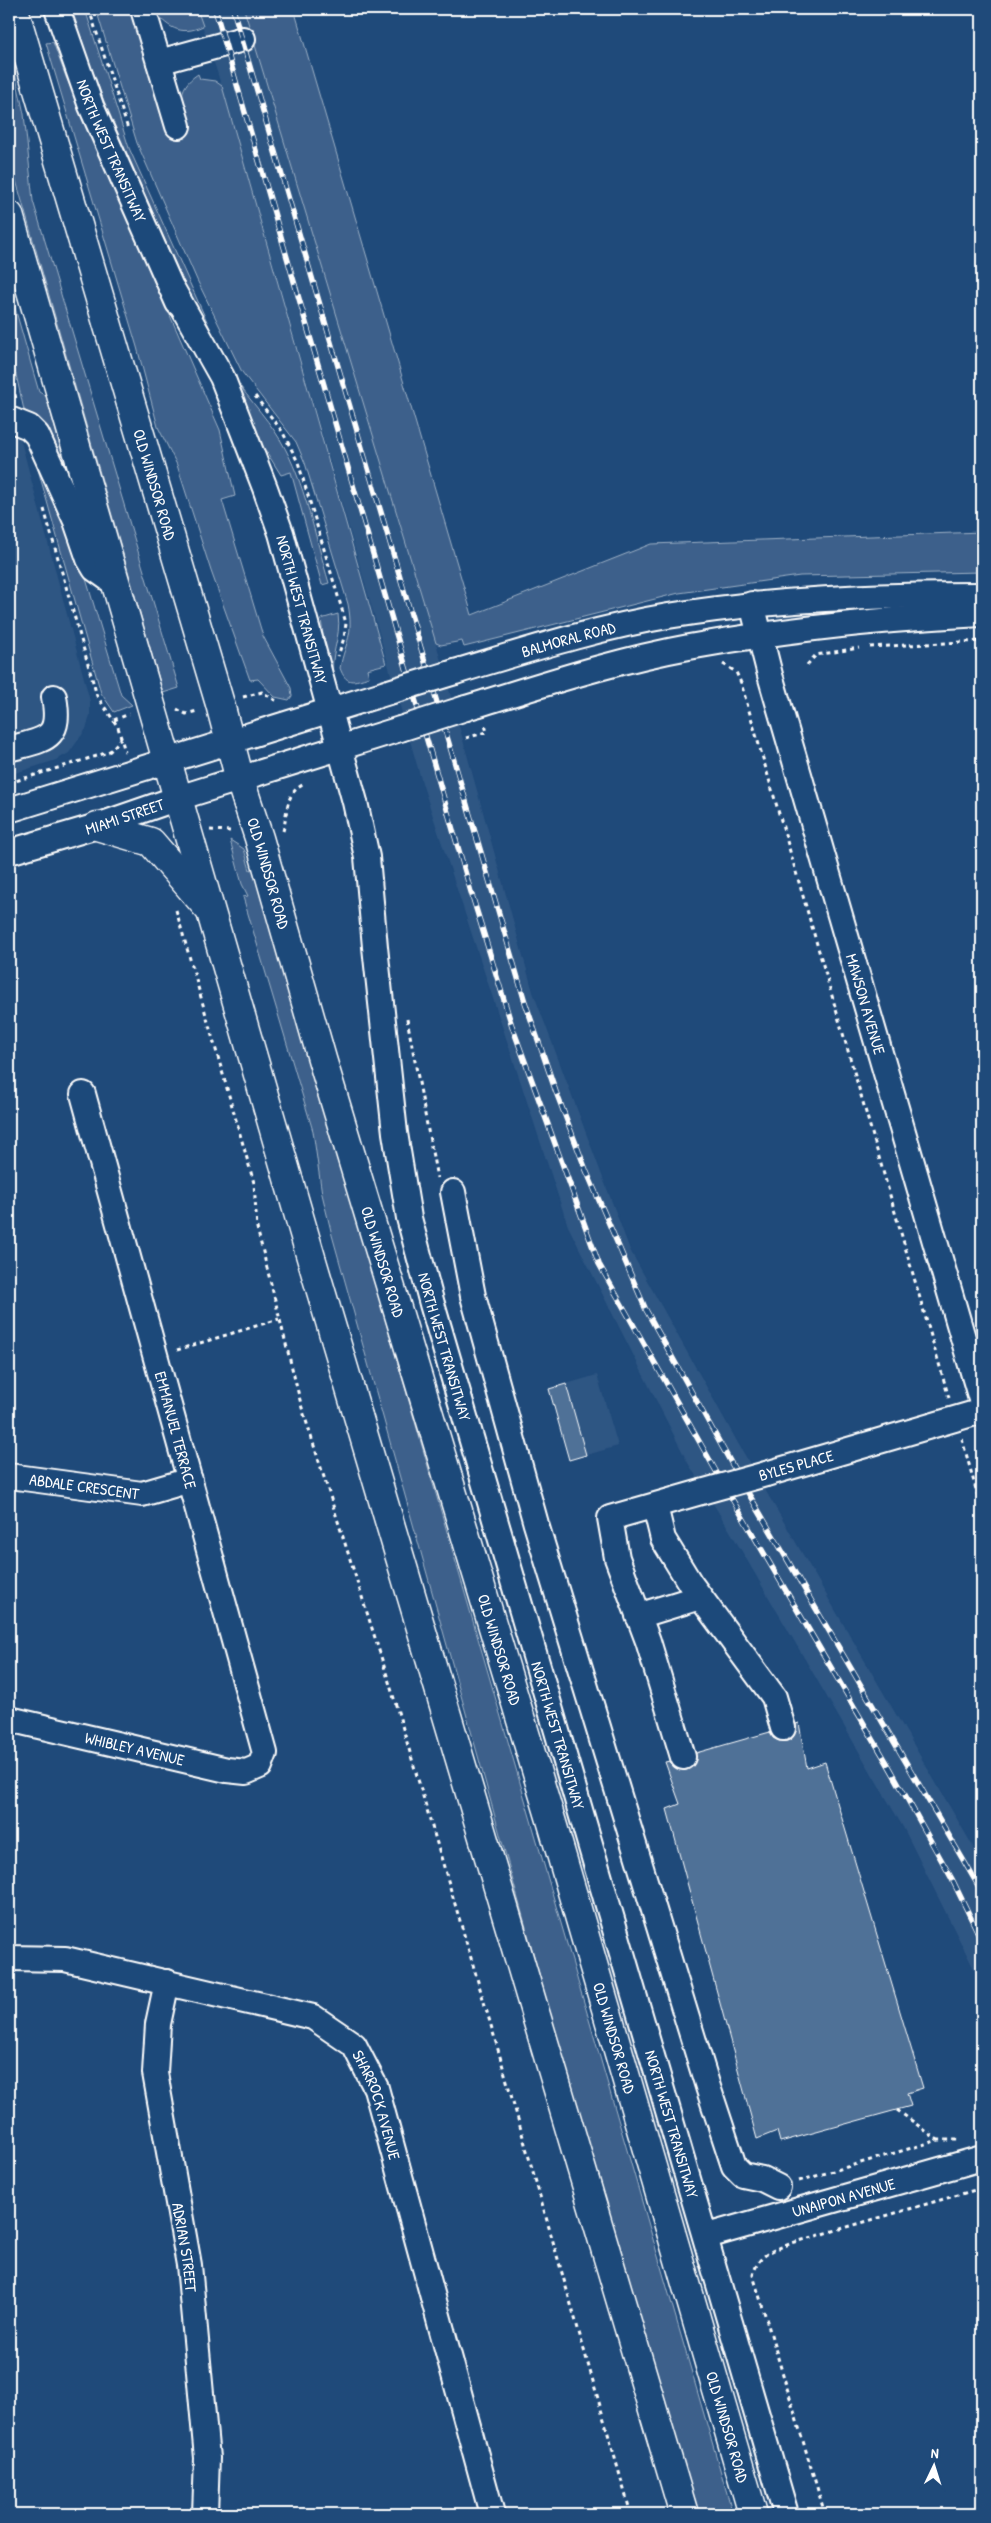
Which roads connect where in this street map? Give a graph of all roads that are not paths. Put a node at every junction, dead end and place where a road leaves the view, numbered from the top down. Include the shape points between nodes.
1 (14, 9) edge
2 (57, 9) edge
3 (143, 9) edge
4 (243, 39) dead end
5 (159, 62) junction
6 (178, 126) dead end
7 (9, 215) edge
8 (15, 420) edge
9 (116, 584) junction
10 (982, 595) edge
11 (752, 604) junction
12 (982, 614) edge
13 (760, 636) junction
14 (54, 697) dead end
15 (324, 713) junction
16 (230, 743) junction
17 (9, 749) edge
18 (334, 750) junction
19 (167, 762) junction
20 (240, 780) junction
21 (178, 798) junction
22 (9, 810) edge
23 (97, 826) junction
24 (9, 852) edge
25 (210, 910) junction
26 (83, 1094) dead end
27 (453, 1192) dead end
28 (982, 1403) edge
29 (982, 1411) edge
30 (9, 1476) edge
31 (190, 1480) junction
32 (655, 1506) junction
33 (700, 1597) junction
34 (638, 1616) junction
35 (9, 1718) edge
36 (783, 1728) dead end
37 (683, 1757) dead end
38 (260, 1766) joint
39 (9, 1958) edge
40 (167, 1982) junction
41 (982, 2158) edge
42 (778, 2188) road end
43 (707, 2236) junction
44 (205, 2514) edge
45 (492, 2514) edge
46 (684, 2514) edge
47 (753, 2514) edge
48 (786, 2514) edge

1 - 16 highway, OLD WINDSOR ROAD
2 - 15 street, NORTH WEST TRANSITWAY via 91,106 173,290 258,513
3 - 5 street
4 - 5 street
5 - 6 street
7 - 9 highway
8 - 9 street via 38,435 45,446 89,559 95,569
9 - 19 highway
10 - 11 street, BALMORAL ROAD via 880,595
11 - 13 street, MAWSON AVENUE
11 - 15 street, BALMORAL ROAD, bridge via 666,616 561,641
12 - 13 street, BALMORAL ROAD via 843,624
13 - 18 street, BALMORAL ROAD, bridge via 688,647 600,668
13 - 28 street, MAWSON AVENUE
14 - 17 street via 56,726 49,736
15 - 16 street, BALMORAL ROAD
15 - 18 street, NORTH WEST TRANSITWAY
16 - 19 street, BALMORAL ROAD
16 - 20 highway, OLD WINDSOR ROAD
18 - 20 street, BALMORAL ROAD
18 - 43 street, NORTH WEST TRANSITWAY via 367,857 395,1132 409,1218 654,2064
19 - 21 highway
19 - 22 street
20 - 21 street, MIAMI STREET
20 - 47 highway, OLD WINDSOR ROAD
21 - 23 street, MIAMI STREET
21 - 25 highway
23 - 24 street, MIAMI STREET
23 - 25 highway via 151,842
25 - 46 highway
26 - 31 street, EMMANUEL TERRACE
27 - 42 street via 474,1296 536,1524 734,2166 743,2175 762,2179
29 - 32 street, BYLES PLACE, bridge
30 - 31 street, ABDALE CRESCENT via 142,1494
31 - 38 street, EMMANUEL TERRACE via 262,1738 265,1753
32 - 33 street via 663,1539
32 - 34 street, BYLES PLACE via 610,1518 617,1558
33 - 34 street
33 - 36 street via 774,1697
34 - 37 street
35 - 38 street, WHIBLEY AVENUE via 227,1770 246,1772
39 - 40 street, SHARROCK AVENUE via 65,1959
40 - 44 street, ADRIAN STREET via 158,2024 156,2073 189,2265 207,2458
40 - 45 street, SHARROCK AVENUE via 314,2017 354,2046 376,2088
41 - 43 street, UNAIPON AVENUE
43 - 48 street, NORTH WEST TRANSITWAY

